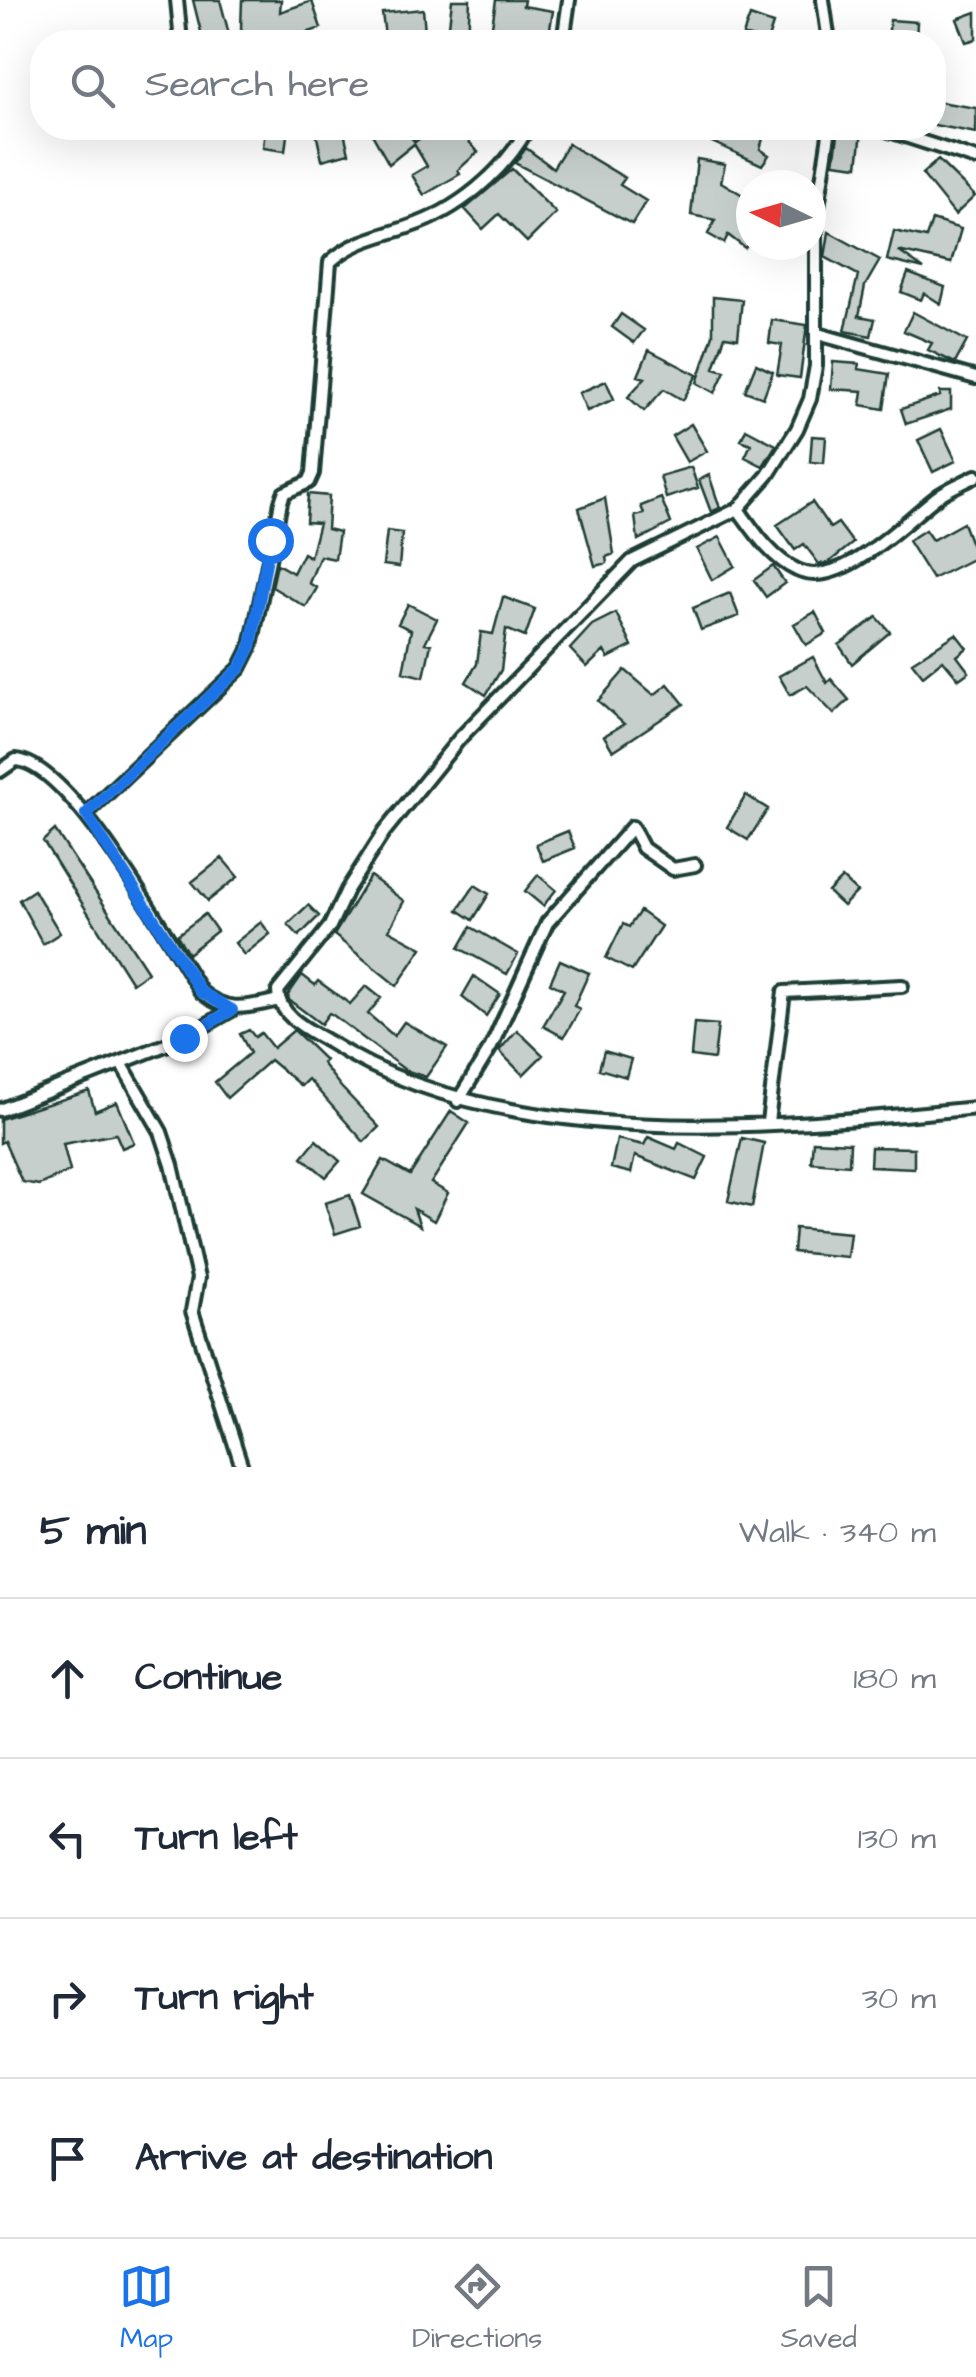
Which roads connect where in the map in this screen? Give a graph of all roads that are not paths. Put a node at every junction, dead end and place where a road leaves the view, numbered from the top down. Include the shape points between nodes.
1 (176, 0) edge
2 (569, 0) edge
3 (823, 0) edge
4 (180, 30) edge
5 (565, 30) edge
6 (827, 30) edge
7 (519, 140) edge
8 (828, 140) edge
9 (917, 140) edge
10 (976, 159) edge
11 (818, 334) junction
12 (976, 378) edge
13 (976, 476) edge
14 (738, 509) junction
15 (0, 771) edge
16 (86, 814) junction
17 (695, 865) dead end
18 (902, 986) dead end
19 (278, 1000) junction
20 (232, 1010) junction
21 (121, 1063) junction
22 (458, 1101) junction
23 (976, 1108) edge
24 (0, 1110) edge
25 (768, 1122) junction
26 (242, 1467) edge

1 - 4 street
2 - 5 street
3 - 6 street
7 - 16 street via 462,201 413,226 347,246 330,262 313,474 280,502 251,646 228,682
8 - 11 street via 816,220
9 - 10 street
11 - 12 street
11 - 14 street via 810,399 797,429
13 - 14 street via 940,495 870,550 809,575 766,546
14 - 19 street via 632,562 460,738 384,832
15 - 16 street via 16,760 39,765
16 - 20 street via 201,992
17 - 22 street via 673,868 643,848 632,827 547,922 492,1046
18 - 25 street via 784,992
19 - 20 street
19 - 22 street via 289,1015 343,1051
20 - 21 street
21 - 24 street
21 - 26 street via 172,1165 198,1278 192,1312
22 - 25 street via 622,1122
23 - 25 street

